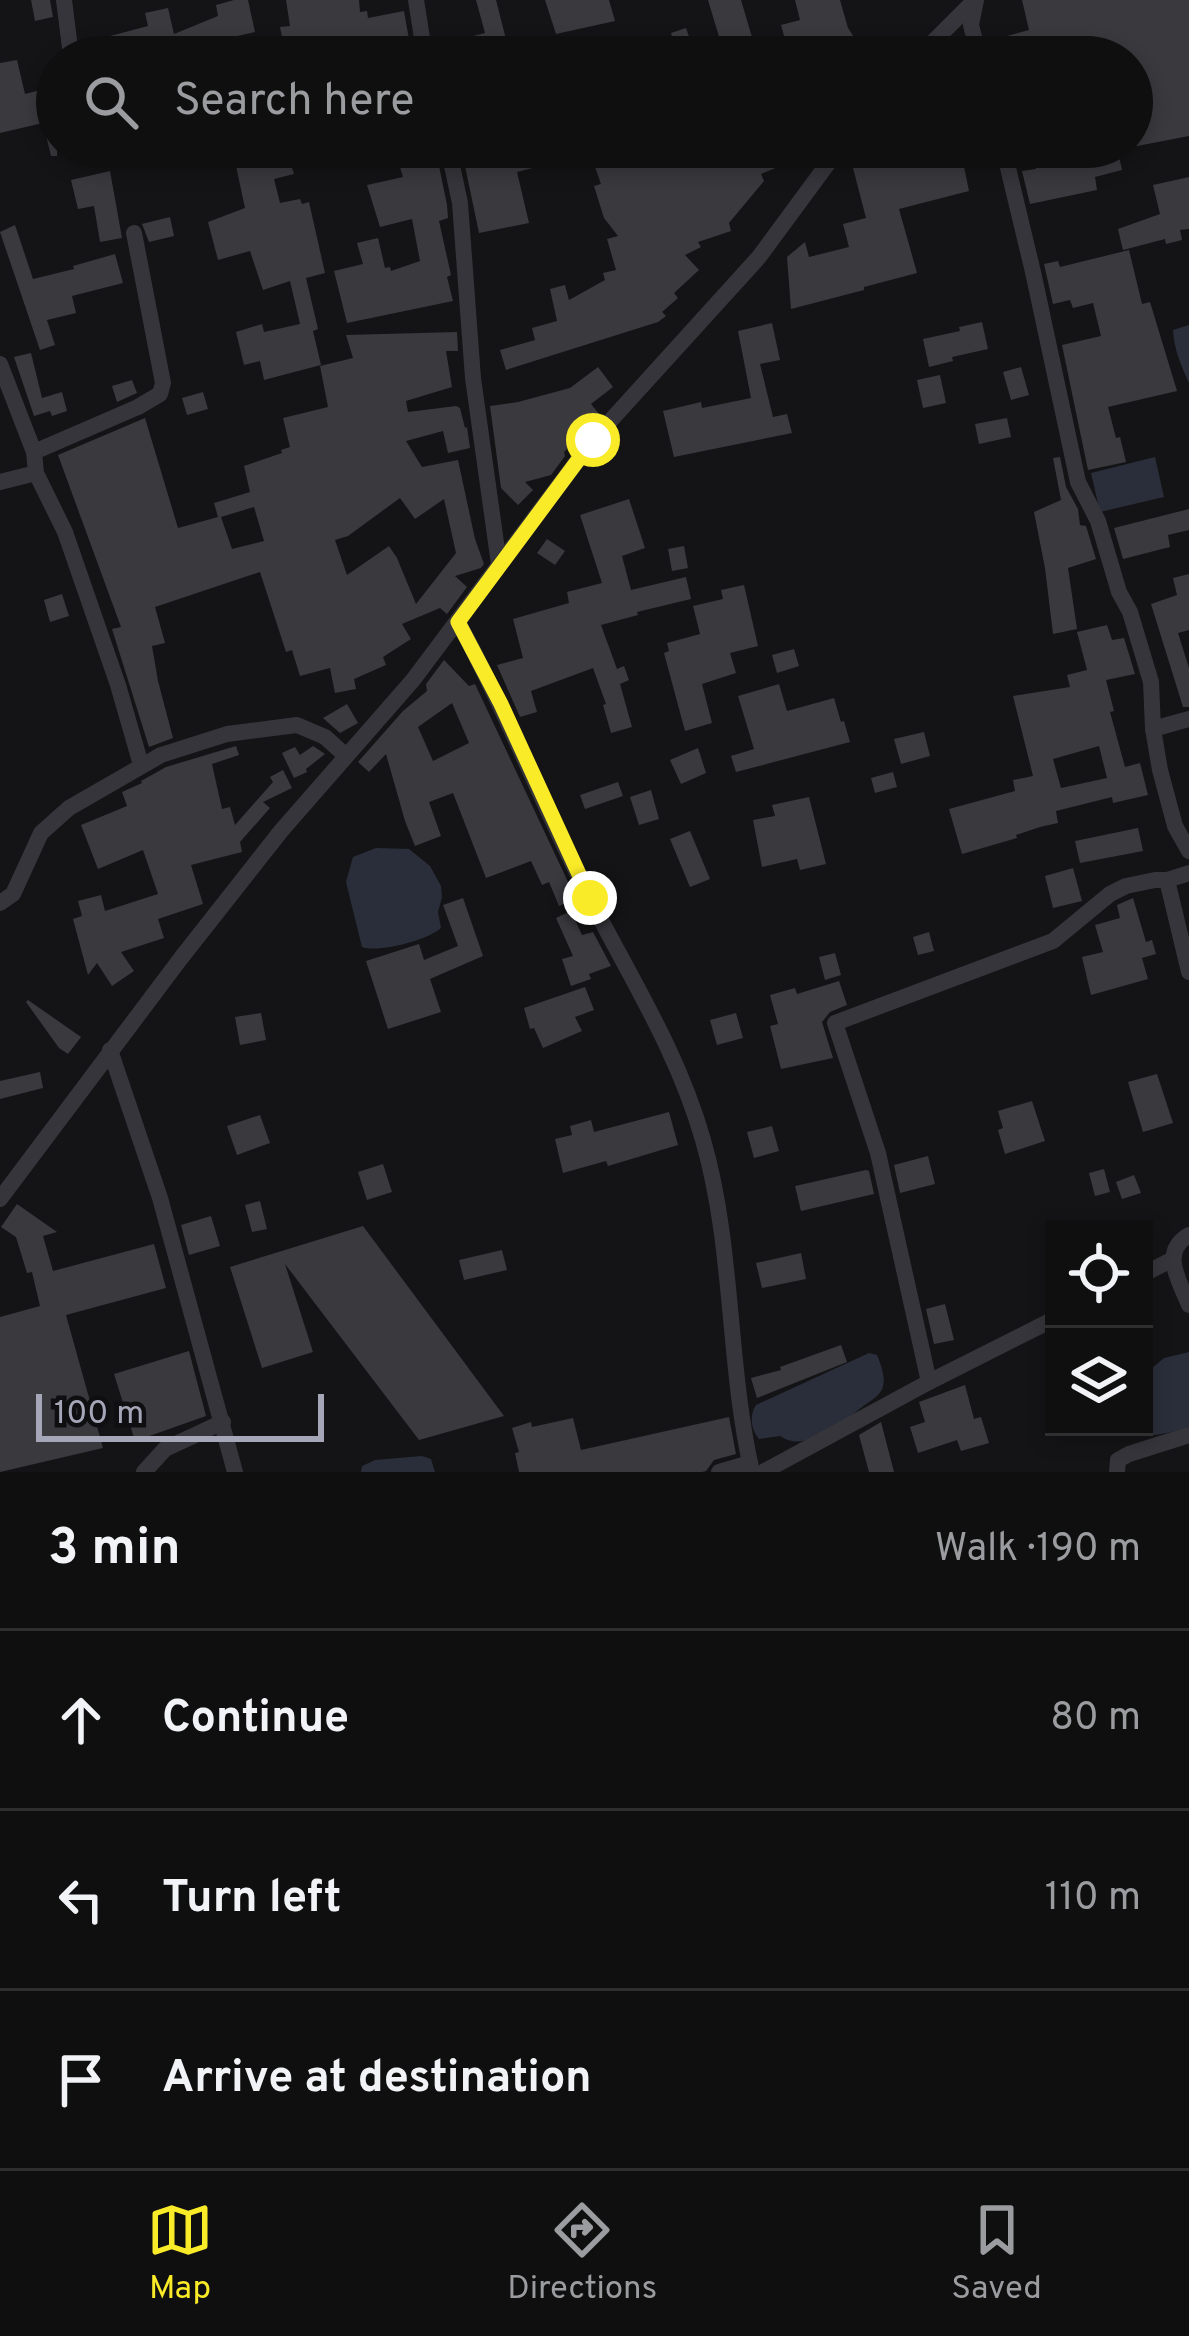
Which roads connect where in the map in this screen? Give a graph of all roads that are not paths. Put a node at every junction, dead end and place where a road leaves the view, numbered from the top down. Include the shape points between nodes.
1 (64, 0) edge
2 (416, 0) edge
3 (975, 0) edge
4 (68, 36) edge
5 (422, 36) edge
6 (939, 36) edge
7 (974, 36) edge
8 (452, 168) edge
9 (825, 168) edge
10 (1008, 168) edge
11 (134, 233) dead end
12 (0, 364) edge
13 (34, 452) junction
14 (37, 473) junction
15 (0, 482) edge
16 (499, 564) junction
17 (458, 622) junction
18 (1189, 718) edge
19 (1154, 729) junction
20 (345, 755) junction
21 (141, 765) junction
22 (1189, 851) edge
23 (1189, 873) edge
24 (1167, 880) junction
25 (0, 903) edge
26 (1189, 972) edge
27 (110, 1050) junction
28 (0, 1199) edge
29 (1189, 1235) edge
30 (1173, 1259) junction
31 (1153, 1269) edge
32 (1189, 1305) edge
33 (1045, 1324) edge
34 (929, 1382) junction
35 (223, 1422) junction
36 (1189, 1435) edge
37 (755, 1469) edge
38 (144, 1472) edge
39 (235, 1472) edge
40 (718, 1472) edge
41 (1117, 1472) edge

1 - 4 street
2 - 5 street
3 - 6 street
3 - 7 street
8 - 16 street
9 - 16 street via 759,257 593,440
10 - 19 street via 1078,482 1130,611
11 - 13 street via 160,394
12 - 13 street
13 - 14 street
14 - 15 street
14 - 21 street via 65,532
16 - 17 street
17 - 20 street
17 - 37 street via 671,1051 704,1142 738,1400
18 - 19 street
19 - 22 street via 1175,826
20 - 21 street via 297,725 204,740
20 - 27 street
21 - 25 street via 41,833 13,894
23 - 24 street
24 - 26 street
24 - 34 street via 1110,894 1053,941 835,1023 878,1153
27 - 28 street
27 - 35 street
29 - 30 street
30 - 31 street
30 - 32 street
33 - 34 street
34 - 37 street
35 - 38 street via 165,1449
35 - 39 street
36 - 41 street via 1129,1454
37 - 40 street

